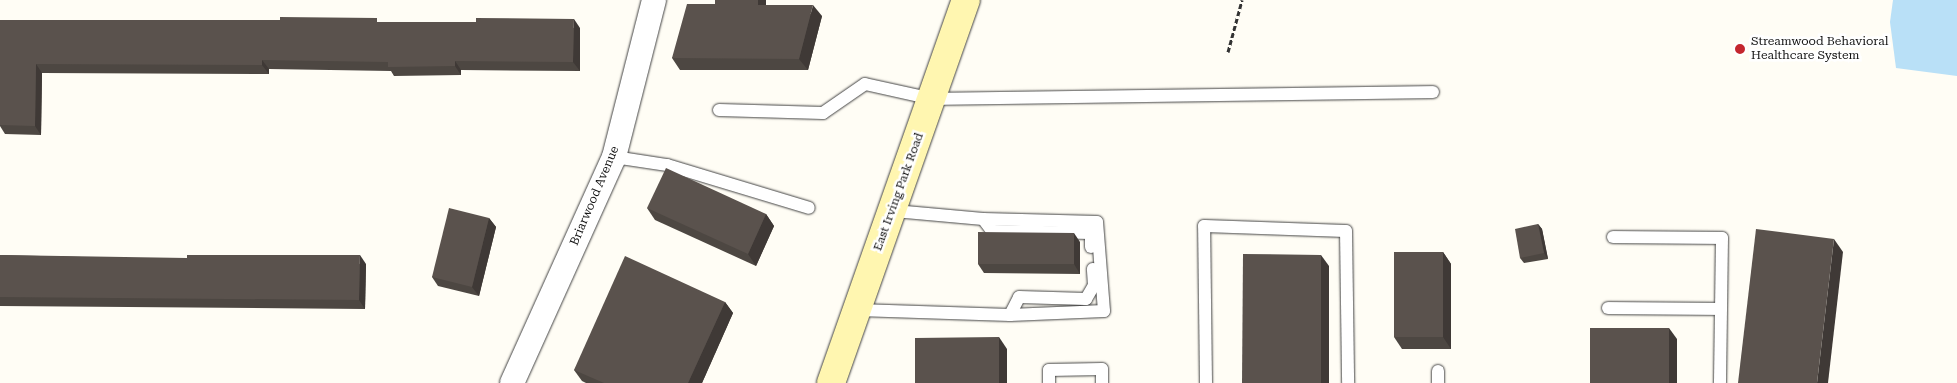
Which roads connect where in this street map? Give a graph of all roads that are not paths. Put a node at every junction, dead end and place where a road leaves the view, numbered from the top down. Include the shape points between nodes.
1 (654, 0) edge
2 (966, 0) edge
3 (1433, 92) dead end
4 (933, 99) junction
5 (719, 110) dead end
6 (614, 156) junction
7 (808, 208) dead end
8 (894, 211) junction
9 (983, 219) junction
10 (1613, 236) dead end
11 (1608, 308) dead end
12 (1722, 309) junction
13 (858, 310) junction
14 (1010, 315) junction
15 (512, 383) edge
16 (831, 383) edge
17 (1049, 383) edge
18 (1102, 383) edge
19 (1206, 383) edge
20 (1348, 383) edge
21 (1720, 383) edge

1 - 6 street, Briarwood Avenue
2 - 4 main road, East Irving Park Road
3 - 4 lane
4 - 5 lane via 865,84 823,113
4 - 8 main road, East Irving Park Road
6 - 7 lane via 667,166
6 - 15 street, Briarwood Avenue
8 - 9 lane
8 - 13 main road, East Irving Park Road
9 - 14 lane via 992,231 1091,233 1094,285 1086,299 1019,297
9 - 14 lane via 1097,222 1104,311
10 - 12 lane via 1722,238
11 - 12 lane
12 - 21 lane
13 - 14 lane
13 - 16 main road, East Irving Park Road
17 - 18 lane via 1048,370 1102,369
19 - 20 lane via 1204,226 1346,231

